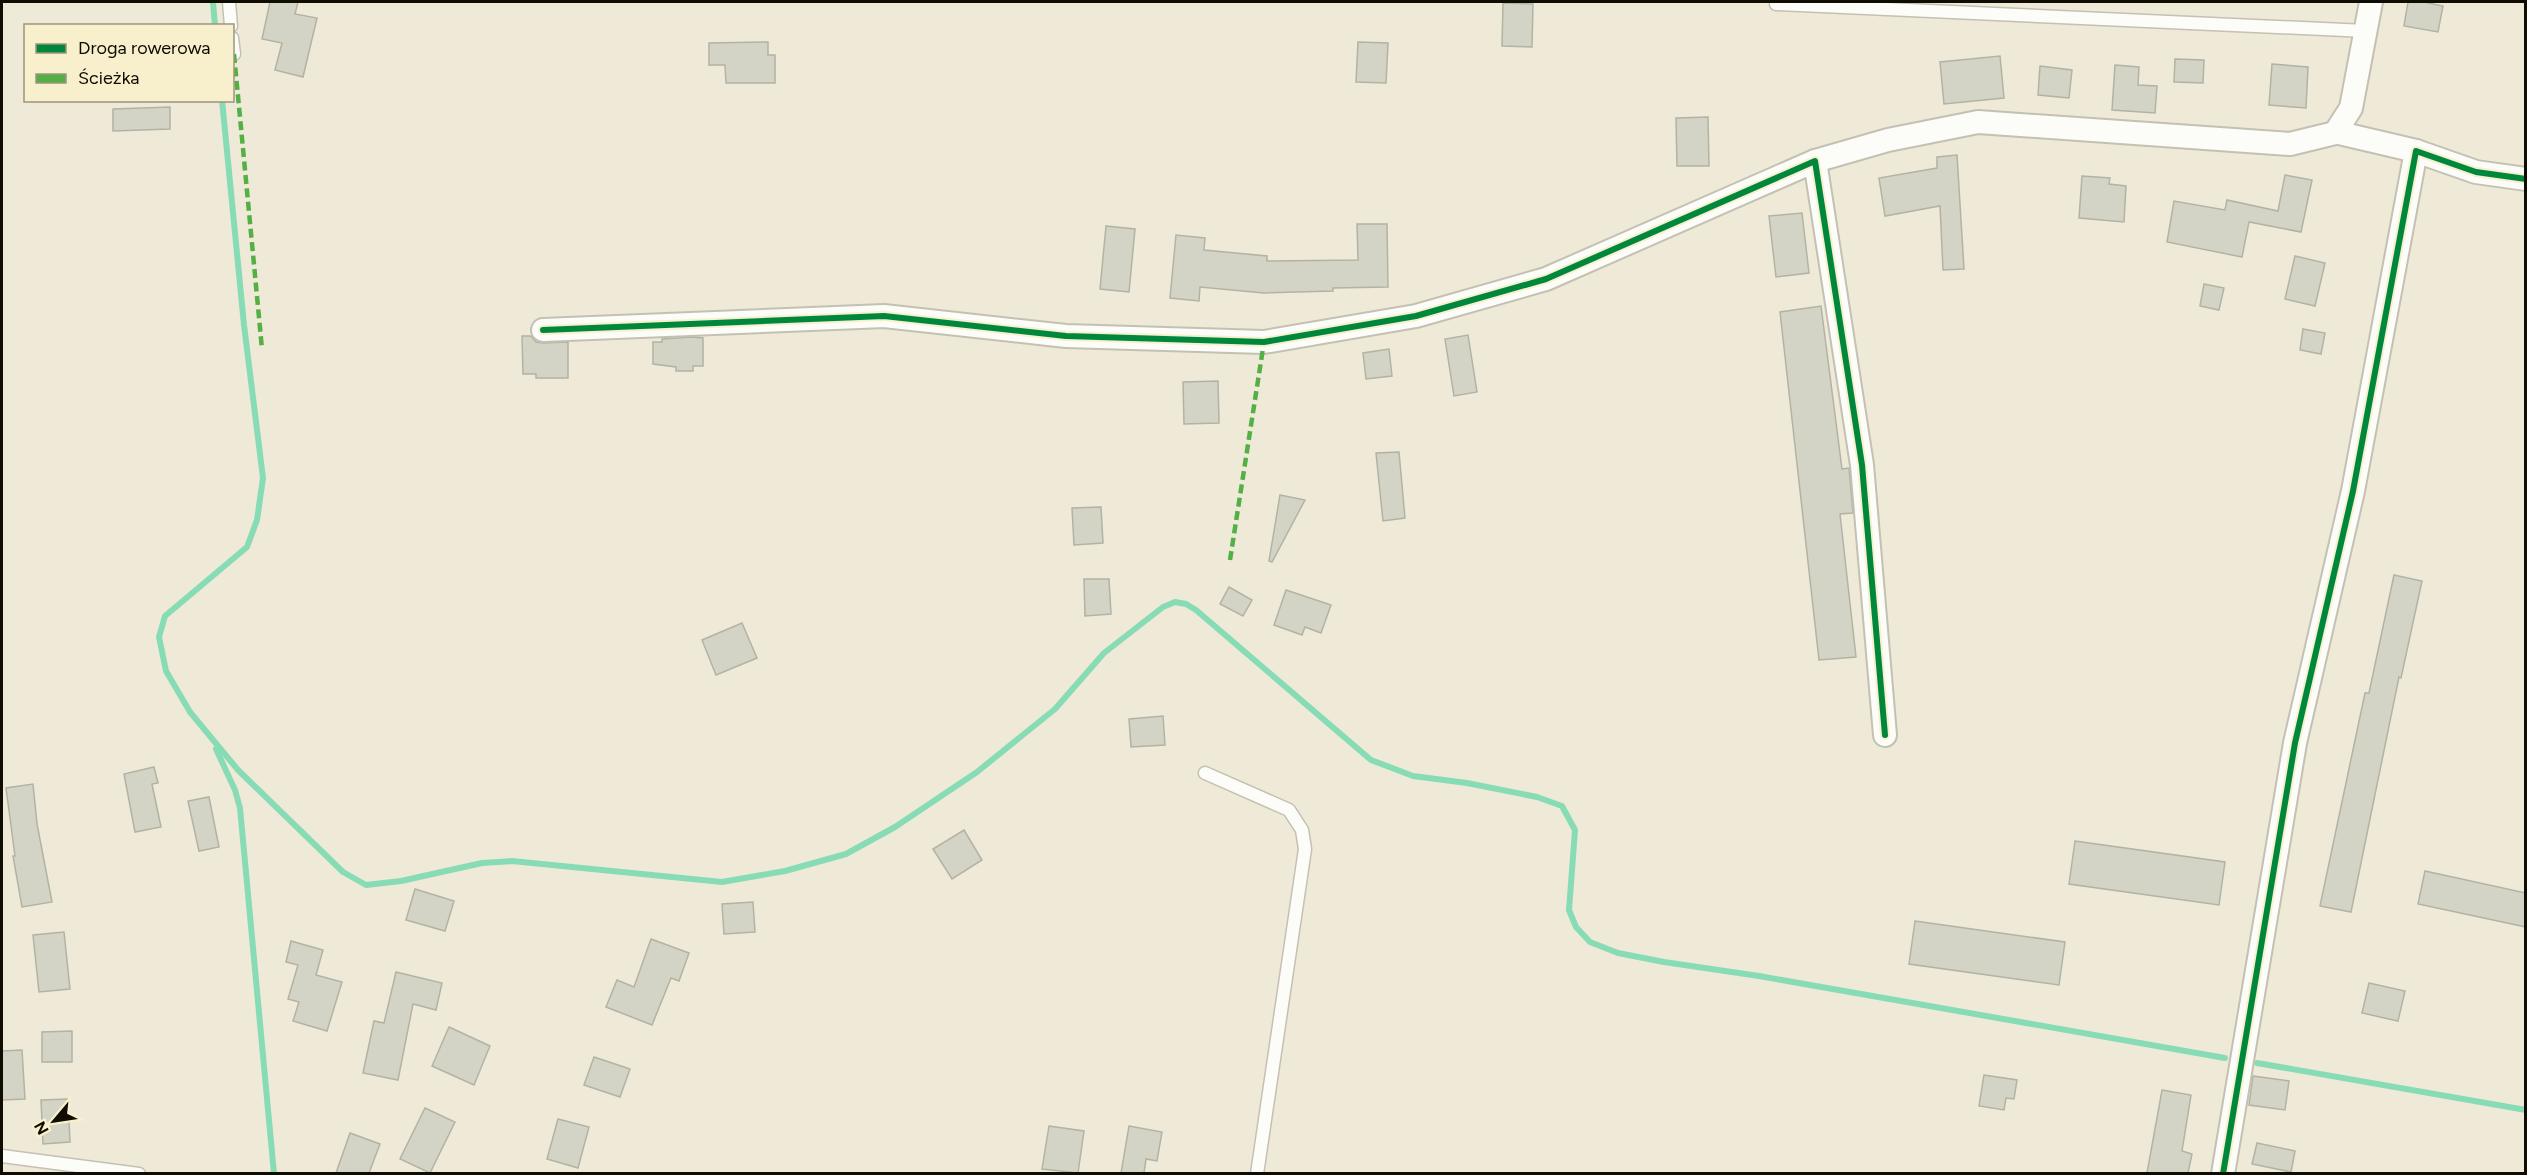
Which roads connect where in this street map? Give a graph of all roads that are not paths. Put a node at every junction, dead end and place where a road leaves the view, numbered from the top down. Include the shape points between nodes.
1 (229, 2) edge
2 (2371, 2) edge
3 (1776, 4) dead end
4 (231, 24) edge
5 (2366, 31) junction
6 (2335, 132) junction
7 (2416, 151) junction
8 (1815, 161) junction
9 (2526, 179) edge
10 (543, 330) dead end
11 (1885, 735) dead end
12 (1205, 773) dead end
13 (2, 1156) edge
14 (139, 1173) edge
15 (1257, 1173) edge
16 (2223, 1173) edge

1 - 4 lane
2 - 5 street
3 - 5 lane
5 - 6 street via 2351,108
6 - 7 street
6 - 8 street via 2290,144 1978,122 1888,140
7 - 9 street via 2476,172
7 - 16 street via 2353,491 2295,743
8 - 10 street via 1546,279 1416,316 1264,342 1066,336 884,316
8 - 11 street via 1862,465
12 - 15 lane via 1289,810 1302,830 1305,849
13 - 14 lane

